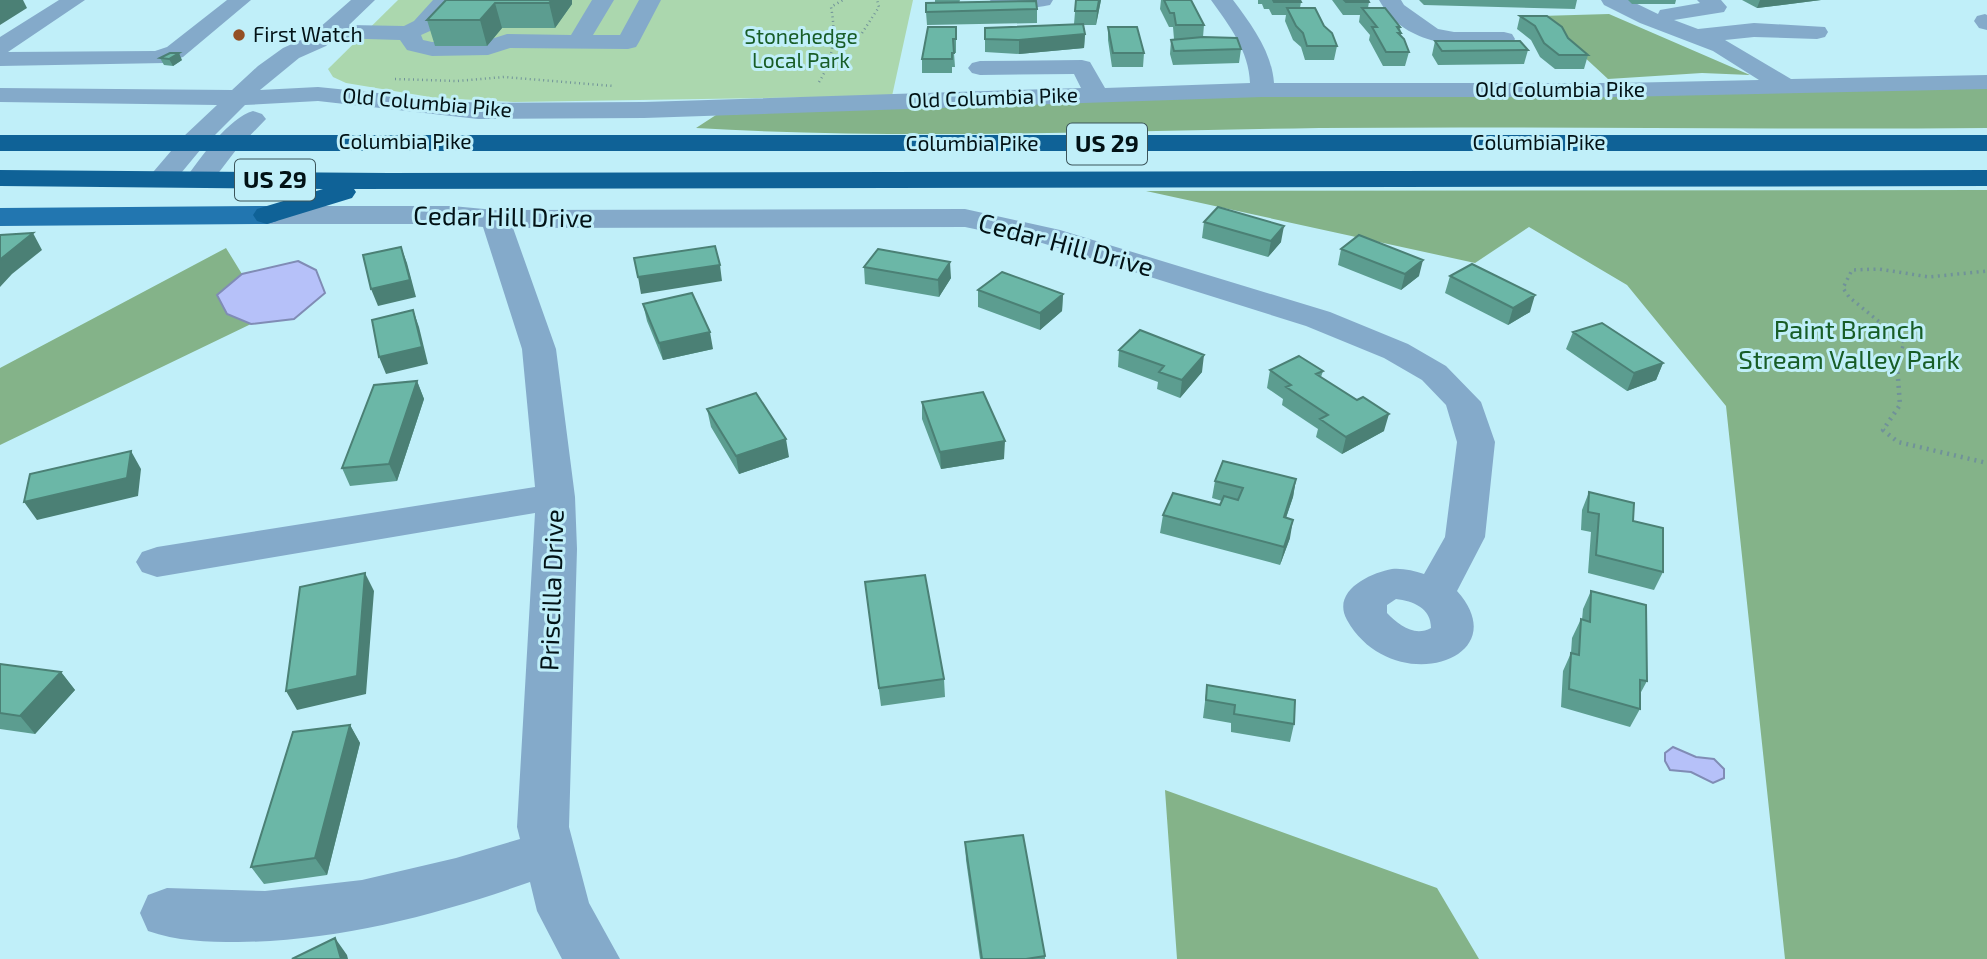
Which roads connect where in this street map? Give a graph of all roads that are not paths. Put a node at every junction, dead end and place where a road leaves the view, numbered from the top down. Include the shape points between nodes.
1 (74, 0) edge
2 (240, 0) edge
3 (364, 0) edge
4 (444, 0) edge
5 (603, 0) edge
6 (650, 0) edge
7 (1001, 0) edge
8 (1042, 0) edge
9 (1222, 0) edge
10 (1390, 0) edge
11 (1612, 0) edge
12 (1708, 0) edge
13 (1648, 18) junction
14 (408, 33) junction
15 (1817, 33) dead end
16 (324, 36) junction
17 (1695, 36) junction
18 (1504, 38) edge
19 (578, 42) junction
20 (0, 47) edge
21 (0, 59) edge
22 (980, 68) dead end
23 (1987, 82) edge
24 (1784, 85) junction
25 (1262, 90) junction
26 (0, 95) edge
27 (1097, 95) junction
28 (239, 96) junction
29 (273, 98) junction
30 (0, 143) edge
31 (192, 143) junction
32 (1987, 143) edge
33 (227, 144) junction
34 (0, 178) edge
35 (162, 178) junction
36 (200, 178) junction
37 (1987, 178) edge
38 (389, 181) junction
39 (267, 215) junction
40 (0, 217) edge
41 (495, 219) junction
42 (555, 497) junction
43 (157, 562) dead end
44 (1434, 595) dead end
45 (550, 852) junction
46 (167, 913) dead end
47 (592, 959) edge

1 - 20 street
2 - 21 street via 174,52 157,58
3 - 16 street
4 - 14 street via 422,26
5 - 19 street
6 - 19 street via 628,42
7 - 8 street
9 - 25 street via 1251,45
10 - 18 street via 1395,9 1431,35
11 - 13 street
12 - 13 street via 1716,7
13 - 17 street
14 - 16 street
14 - 19 street via 415,45 432,49 488,48 508,41
15 - 17 street via 1754,30
16 - 28 street via 277,62
16 - 29 street via 313,60
17 - 24 street via 1721,46
22 - 27 street via 1082,67
23 - 24 street, Old Columbia Pike
24 - 25 street, Old Columbia Pike
25 - 27 street, Old Columbia Pike
26 - 28 street, Old Columbia Pike
27 - 29 street, Old Columbia Pike via 478,111 318,94
28 - 29 street, Old Columbia Pike
28 - 31 street
29 - 33 street
30 - 31 highway, Columbia Pike / US 29
31 - 33 highway, Columbia Pike / US 29
31 - 35 street
32 - 33 highway, Columbia Pike / US 29
33 - 36 street
34 - 35 highway, Columbia Pike / US 29
35 - 36 highway, Columbia Pike / US 29
36 - 38 highway, Columbia Pike / US 29
37 - 38 highway, Columbia Pike / US 29
38 - 39 highway
39 - 40 main road
39 - 41 street, Cedar Hill Drive
41 - 42 street, Priscilla Drive via 540,349
41 - 44 street, Cedar Hill Drive via 965,218 1061,239 1362,336 1434,373 1463,402 1476,442 1465,537
42 - 43 street
42 - 45 street, Priscilla Drive via 543,827
45 - 46 street via 415,895 346,908 217,919
45 - 47 street, Priscilla Drive via 564,911

